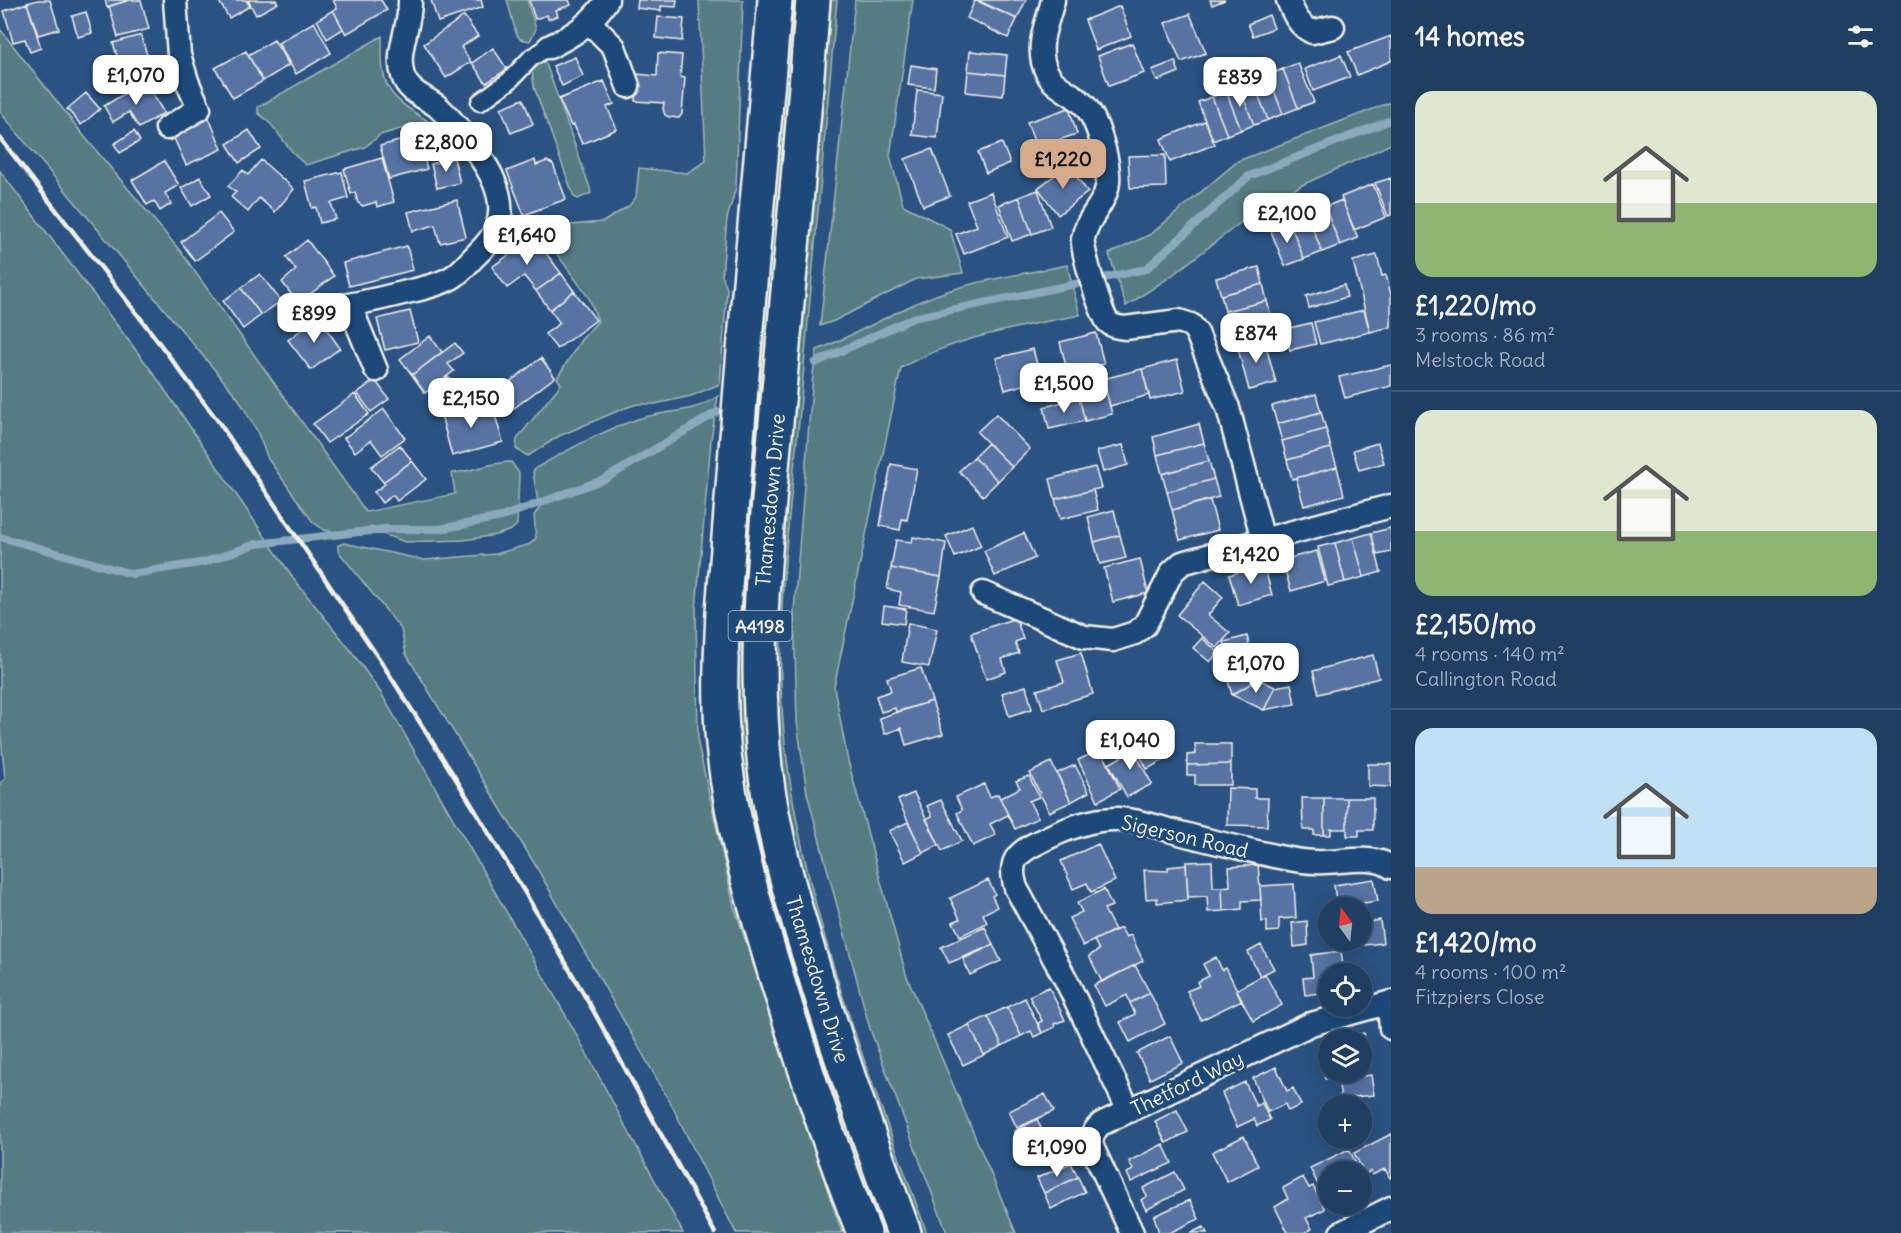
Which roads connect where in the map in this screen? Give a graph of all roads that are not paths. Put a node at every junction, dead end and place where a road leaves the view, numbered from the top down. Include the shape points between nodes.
1 (175, 0) edge
2 (410, 0) edge
3 (608, 0) edge
4 (776, 0) edge
5 (813, 0) edge
6 (1053, 0) edge
7 (1288, 0) edge
8 (589, 22) junction
9 (1333, 27) dead end
10 (549, 47) joint
11 (628, 86) dead end
12 (480, 102) dead end
13 (167, 128) dead end
14 (350, 306) junction
15 (318, 310) dead end
16 (376, 370) dead end
17 (1391, 506) edge
18 (1263, 540) junction
19 (983, 592) dead end
20 (1391, 867) edge
21 (1390, 1003) edge
22 (1391, 1028) edge
23 (1129, 1111) junction
24 (1391, 1208) edge
25 (864, 1233) edge
26 (904, 1233) edge
27 (1132, 1233) edge
28 (1341, 1233) edge

1 - 13 street via 179,55 199,109
2 - 14 street via 400,59 404,78 408,86 447,116 479,153 499,199 498,226 481,250 449,279
3 - 8 street
4 - 25 main road, Thamesdown Drive / A4198 via 723,612 723,744 740,846 759,918 810,1082
5 - 26 main road, Thamesdown Drive / A4198 via 766,528 759,655 762,733 776,834 799,921 860,1113
6 - 18 street via 1043,29 1043,61 1056,86 1076,97 1091,115 1108,171 1105,199 1083,240 1103,312 1108,322 1117,327 1179,321 1191,325 1197,333 1228,408
7 - 9 street via 1302,27 1312,32
8 - 10 street
8 - 11 street via 614,47
10 - 12 street
14 - 15 street
14 - 16 street
17 - 18 street
18 - 19 street via 1182,563 1172,572 1145,625 1113,640 1084,638
20 - 23 street, Sigerson Road via 1378,861 1297,861 1117,819 1078,826 1021,853 1011,872 1016,888 1066,980
21 - 22 street, Thetford Way
21 - 23 street, Thetford Way via 1311,1023
23 - 27 street, Thetford Way via 1095,1129 1091,1143
24 - 28 street

